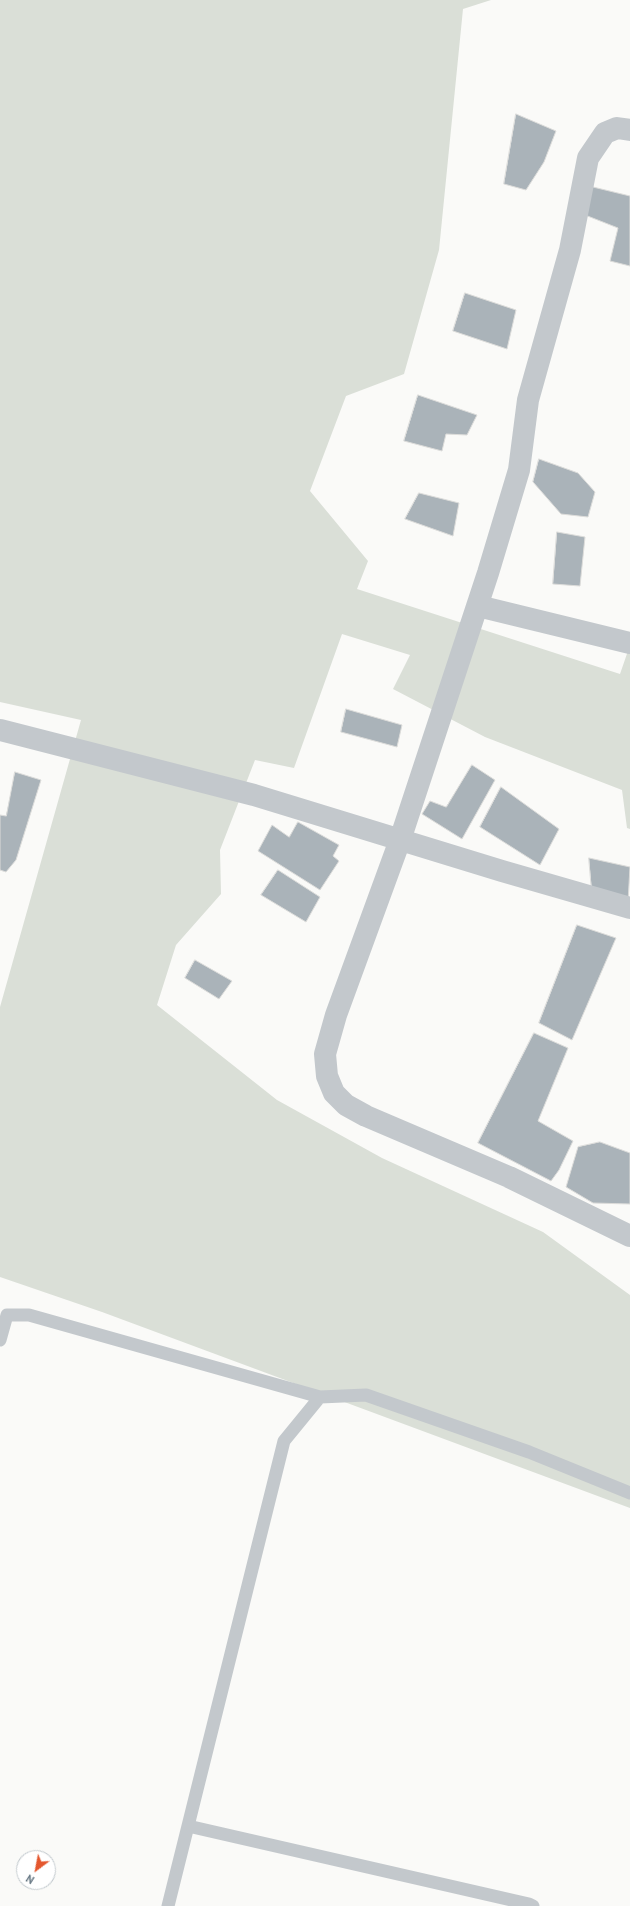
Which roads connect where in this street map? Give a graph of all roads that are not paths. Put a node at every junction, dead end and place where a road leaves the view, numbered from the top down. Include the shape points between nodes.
1 (630, 130) edge
2 (478, 606) junction
3 (630, 643) edge
4 (0, 730) edge
5 (400, 840) junction
6 (630, 908) edge
7 (630, 1236) edge
8 (0, 1340) edge
9 (320, 1397) junction
10 (630, 1493) edge
11 (188, 1826) junction
12 (168, 1906) edge
13 (533, 1906) edge

1 - 2 street via 617,128 605,133 588,158 570,250 528,400 519,470
2 - 3 street
2 - 5 street
4 - 5 street via 254,795
5 - 6 street
5 - 7 street via 336,1015 326,1054 327,1076 334,1093 346,1105 366,1116 509,1177
8 - 9 lane via 7,1315 29,1315
9 - 10 lane via 366,1395 529,1452
9 - 11 lane via 284,1441
11 - 12 lane
11 - 13 lane

